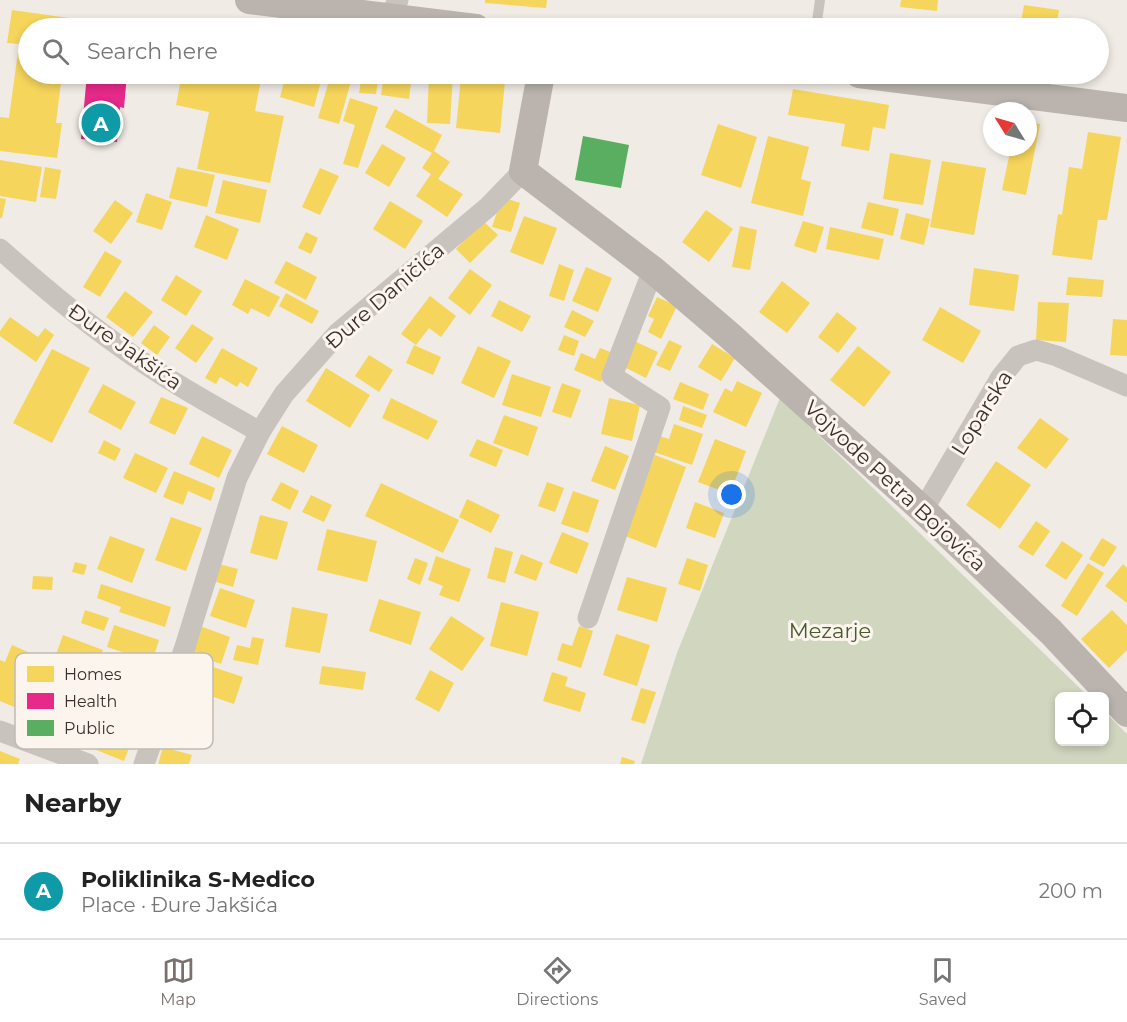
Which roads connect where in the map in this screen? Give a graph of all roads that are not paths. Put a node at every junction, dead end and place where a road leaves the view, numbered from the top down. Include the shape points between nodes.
1 (249, 0) edge
2 (820, 0) edge
3 (394, 8) edge
4 (435, 18) edge
5 (817, 18) edge
6 (539, 84) edge
7 (938, 84) edge
8 (1127, 108) edge
9 (523, 171) junction
10 (0, 249) edge
11 (653, 270) junction
12 (1127, 386) edge
13 (260, 432) junction
14 (923, 510) junction
15 (588, 618) dead end
16 (183, 653) edge
17 (1127, 712) edge
18 (0, 731) edge
19 (15, 737) edge
20 (48, 749) edge
21 (149, 749) edge
22 (88, 764) edge
23 (144, 764) edge

1 - 3 street
2 - 5 lane
3 - 4 street
6 - 9 street
7 - 8 street
9 - 11 street, Vojvode Petra Bojovića
9 - 13 street, Đure Daničića via 488,207 338,333 284,393
10 - 13 street, Đure Jakšića via 119,346
11 - 14 street, Vojvode Petra Bojovića
11 - 15 street via 612,376 660,407
12 - 14 street, Loparska via 1036,350 1018,356 1001,377
13 - 16 street, Đure Daničića via 237,478
14 - 17 street, Vojvode Petra Bojovića via 1051,632
18 - 19 street
20 - 22 street
21 - 23 street, Đure Daničića

